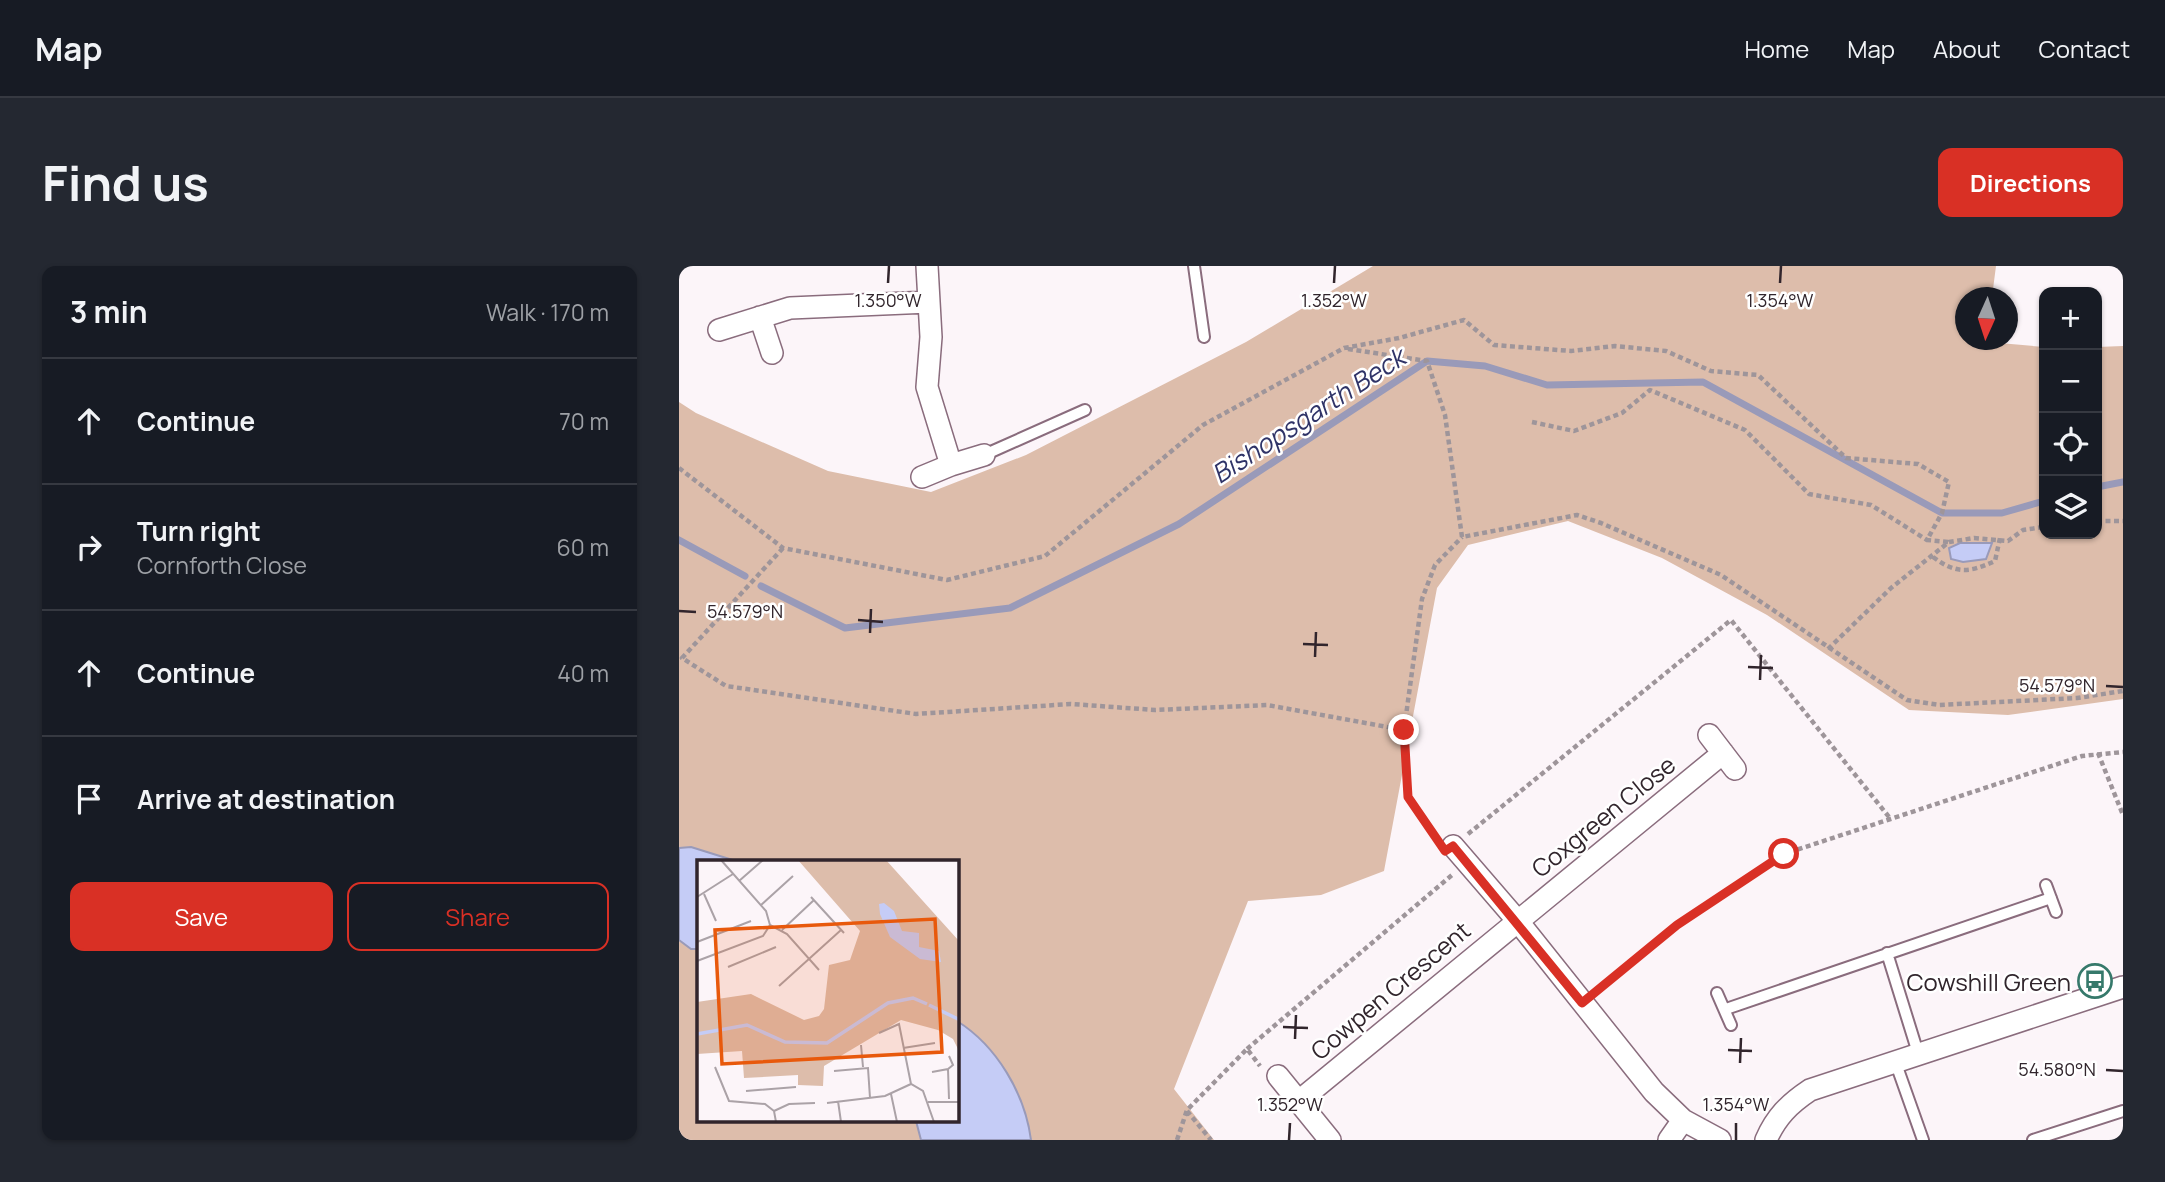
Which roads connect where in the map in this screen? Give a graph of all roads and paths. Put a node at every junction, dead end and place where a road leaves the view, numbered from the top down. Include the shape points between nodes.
1 (927, 266) edge
2 (1194, 266) edge
3 (929, 302) junction
4 (760, 317) junction
5 (719, 330) dead end
6 (1203, 337) dead end
7 (1344, 348) junction
8 (772, 353) dead end
9 (1085, 410) dead end
10 (1532, 422) dead end
11 (984, 455) joint
12 (951, 466) junction
13 (679, 468) edge
14 (922, 477) dead end
15 (2102, 521) edge
16 (2123, 521) edge
17 (2039, 528) edge
18 (1462, 537) junction
19 (2000, 538) junction
20 (1927, 540) junction
21 (1949, 542) junction
22 (783, 548) junction
23 (1933, 557) junction
24 (1828, 649) junction
25 (682, 658) junction
26 (679, 664) edge
27 (2123, 691) edge
28 (1404, 730) junction
29 (1709, 735) dead end
30 (2123, 752) edge
31 (2098, 753) junction
32 (2123, 815) edge
33 (1888, 817) junction
34 (1460, 854) junction
35 (2046, 885) dead end
36 (2051, 898) junction
37 (2056, 912) dead end
38 (1516, 919) junction
39 (1887, 953) junction
40 (2123, 987) edge
41 (1717, 993) dead end
42 (1582, 1003) junction
43 (1726, 1009) junction
44 (1731, 1025) dead end
45 (1247, 1049) junction
46 (1918, 1053) junction
47 (1895, 1060) junction
48 (1278, 1076) joint
49 (1299, 1101) junction
50 (1187, 1110) junction
51 (2123, 1111) edge
52 (1683, 1121) junction
53 (1177, 1140) edge
54 (1211, 1140) edge
55 (1330, 1140) edge
56 (1669, 1140) edge
57 (1720, 1140) edge
58 (1766, 1140) edge
59 (1923, 1140) edge
60 (2033, 1140) edge

1 - 3 street
2 - 6 lane
3 - 4 street via 790,308
3 - 12 street via 927,387
4 - 5 street
4 - 8 street
7 - 18 path via 1427,361 1445,415
7 - 20 path via 1464,320 1494,345 1666,351 1711,370 1758,374 1846,458 1918,464 1949,482 1942,513
7 - 22 path via 1203,425 1045,556 947,580
9 - 11 lane
10 - 20 path via 1574,431 1622,414 1650,390 1745,430 1809,494 1871,505
11 - 12 street
12 - 14 street
13 - 22 path
15 - 16 path
17 - 19 path via 2023,530 2008,541
18 - 24 path via 1577,515 1721,575
18 - 28 path via 1435,565 1422,599
19 - 21 path
19 - 23 path via 1995,561 1977,570 1949,569
20 - 21 path
21 - 23 path
22 - 25 path
23 - 24 path via 1891,588
24 - 27 path via 1907,699 1939,705
25 - 26 path
25 - 28 path via 726,686 916,714 1071,704 1155,710 1267,705
28 - 34 path via 1408,797 1445,851
29 - 38 street, Coxgreen Close via 1729,761
30 - 31 path
31 - 32 path
31 - 33 path
33 - 34 path via 1731,620
33 - 42 path via 1784,854 1677,925
34 - 38 street
34 - 45 path
35 - 36 lane
36 - 37 lane
36 - 39 lane
38 - 42 street
38 - 49 street, Cowpen Crescent
39 - 43 lane
39 - 46 lane
40 - 46 street
41 - 43 lane
42 - 52 street via 1654,1093
43 - 44 lane
45 - 48 path via 1269,1078
45 - 50 path
46 - 47 street
47 - 58 street via 1809,1090 1789,1104
47 - 59 lane
48 - 49 street
49 - 55 street
50 - 53 path
50 - 54 path
51 - 60 lane
52 - 56 street
52 - 57 street

